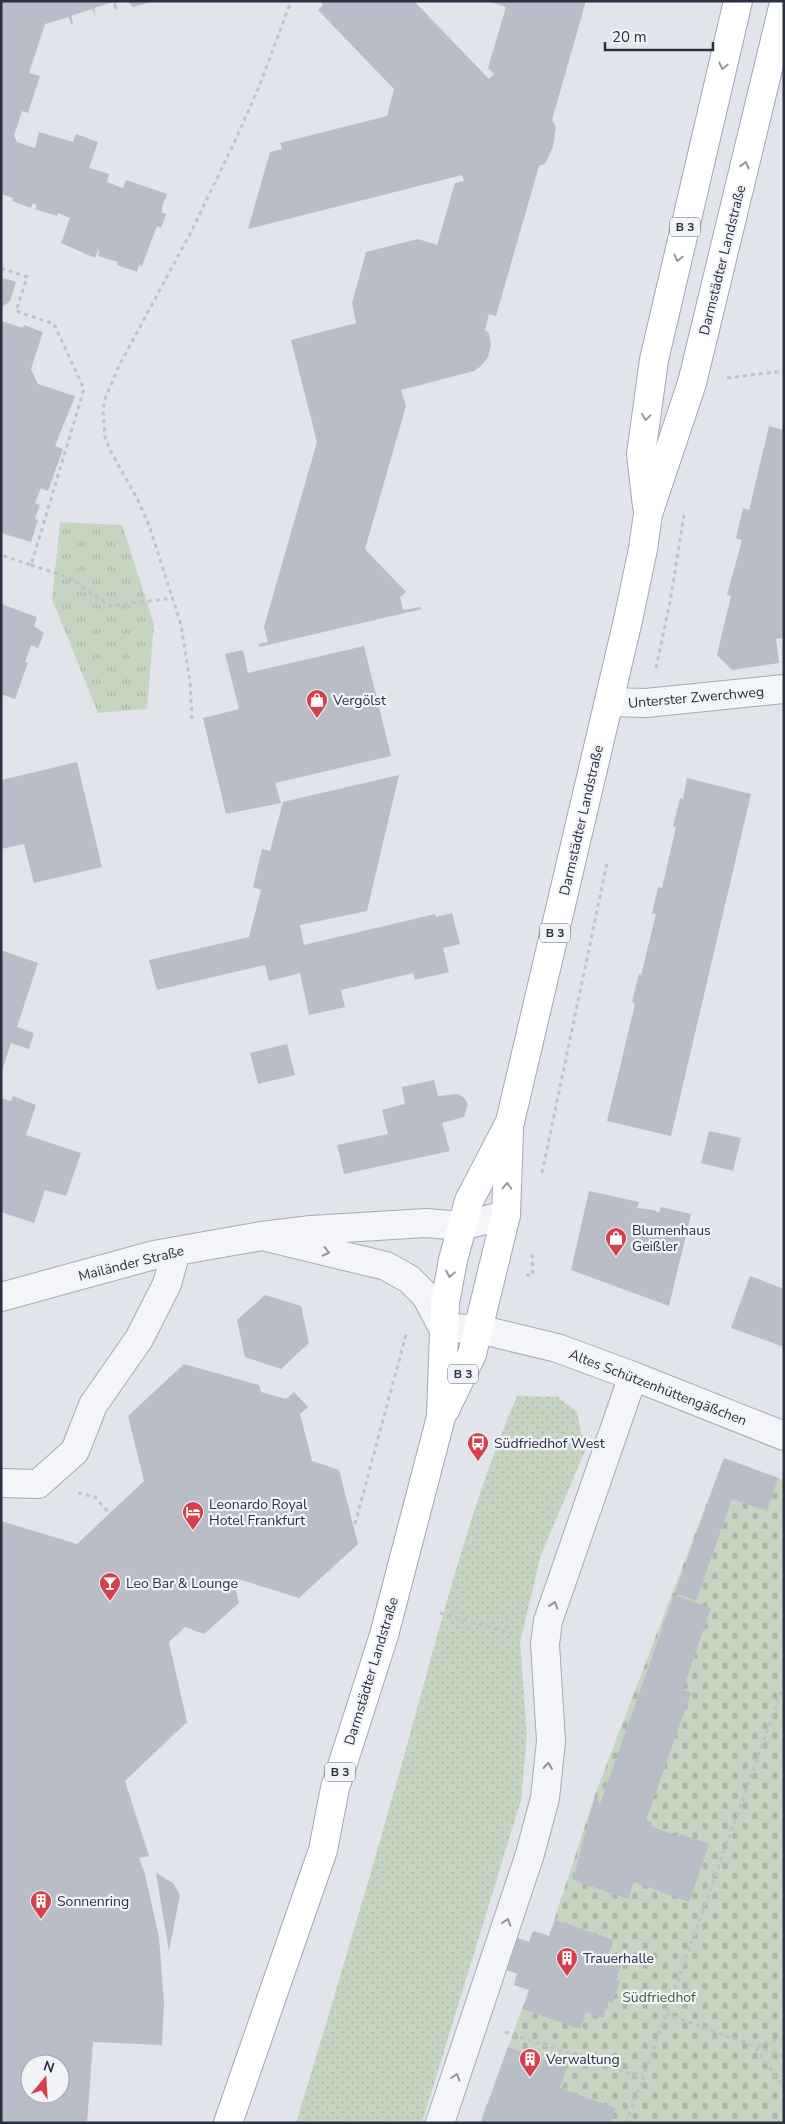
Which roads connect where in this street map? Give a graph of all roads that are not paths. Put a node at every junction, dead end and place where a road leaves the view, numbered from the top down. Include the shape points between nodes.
1 (738, 1) edge
2 (784, 3) edge
3 (648, 514) junction
4 (784, 689) edge
5 (609, 702) junction
6 (509, 1124) junction
7 (506, 1215) junction
8 (461, 1226) junction
9 (262, 1236) junction
10 (176, 1251) junction
11 (1, 1297) edge
12 (443, 1328) junction
13 (478, 1329) junction
14 (633, 1376) junction
15 (441, 1417) junction
16 (784, 1436) edge
17 (1, 1483) edge
18 (228, 2123) edge
19 (440, 2123) edge

1 -> 3 main road, Darmstädter Landstraße / B 3 via 654,360 640,454
3 -> 2 main road, Darmstädter Landstraße / B 3 via 692,383
3 - 5 main road, Darmstädter Landstraße / B 3 via 637,581
4 - 5 street, Unterster Zwerchweg via 646,703
5 - 6 main road, Darmstädter Landstraße / B 3
7 -> 6 main road, Darmstädter Landstraße / B 3
6 - 8 main road, Darmstädter Landstraße / B 3 via 469,1201
7 - 8 street, Mailänder Straße
7 - 13 main road, Darmstädter Landstraße / B 3
8 - 9 street, Mailänder Straße via 426,1223
8 -> 12 main road, Darmstädter Landstraße / B 3
9 - 10 street, Mailänder Straße
9 -> 12 street, Mailänder Straße via 386,1266 409,1279 426,1296
10 - 11 street, Mailänder Straße
10 - 17 street via 167,1284 139,1339 93,1405 75,1451 38,1484
12 - 13 street, Altes Schützenhüttengäßchen
12 - 15 main road, Darmstädter Landstraße / B 3
13 - 14 street, Altes Schützenhüttengäßchen via 531,1341
13 - 15 main road, Darmstädter Landstraße / B 3 via 472,1354
14 - 16 street, Altes Schützenhüttengäßchen
19 -> 14 street via 530,1854 545,1798 551,1741 545,1644 548,1621
15 - 18 main road, Darmstädter Landstraße / B 3 via 384,1634 335,1788 323,1850

